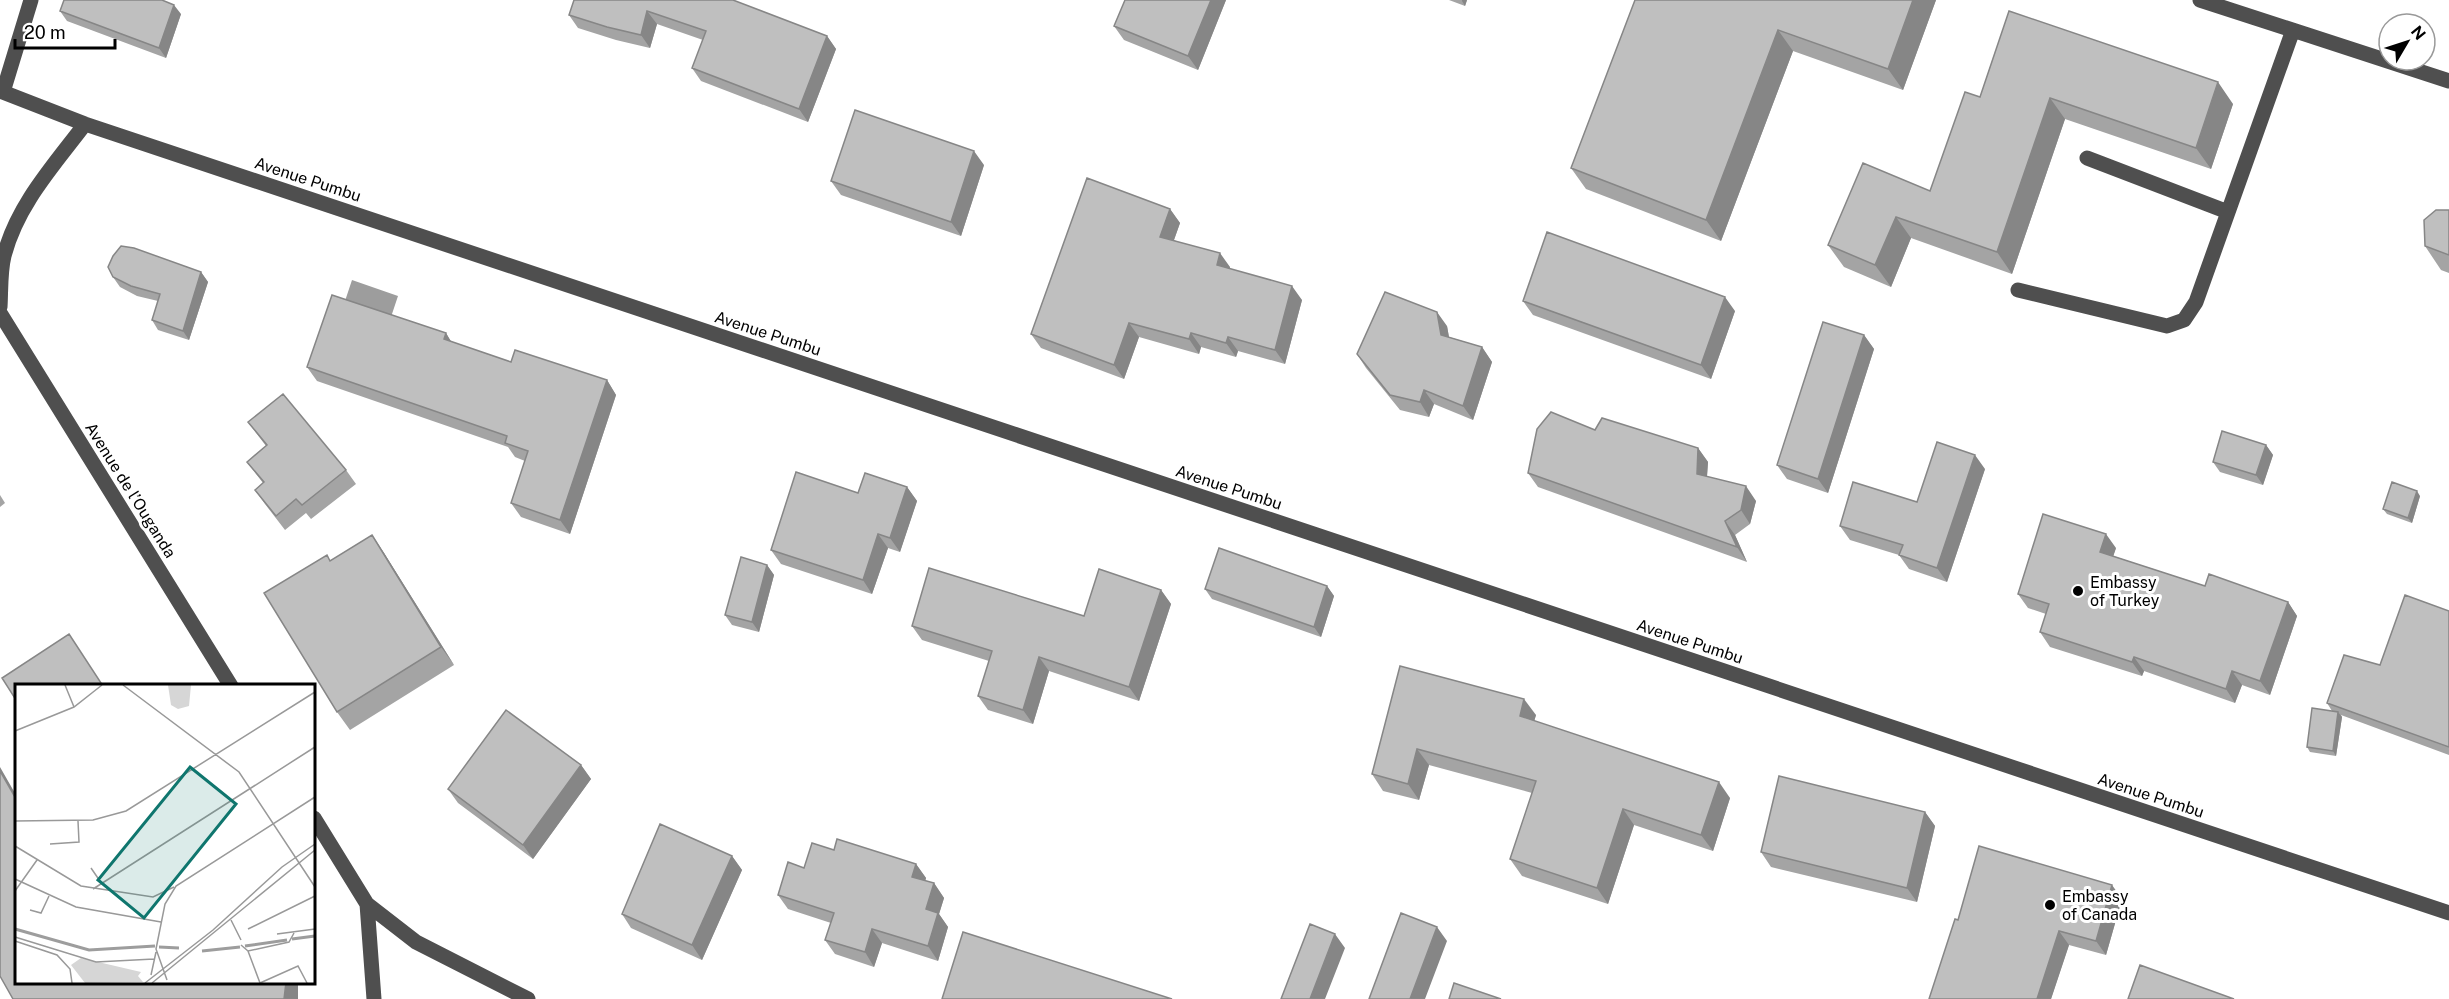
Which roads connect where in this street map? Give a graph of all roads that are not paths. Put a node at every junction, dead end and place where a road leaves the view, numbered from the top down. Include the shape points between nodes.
1 (32, 0) edge
2 (2200, 0) edge
3 (2293, 30) junction
4 (2449, 81) edge
5 (2, 91) edge
6 (86, 124) junction
7 (2087, 158) dead end
8 (2228, 212) junction
9 (2018, 290) dead end
10 (0, 307) edge
11 (0, 313) edge
12 (230, 684) edge
13 (315, 820) edge
14 (367, 904) junction
15 (2449, 913) edge
16 (374, 999) edge
17 (528, 999) edge

1 - 5 street
2 - 3 street
3 - 4 street
3 - 8 street
5 - 6 street, Avenue Pumbu
6 - 10 street via 38,185 20,216 4,257
6 - 15 street, Avenue Pumbu
7 - 8 street
8 - 9 street via 2196,302 2184,320 2167,326
11 - 12 street, Avenue de l’Ouganda
13 - 14 street
14 - 16 street
14 - 17 street via 416,942

